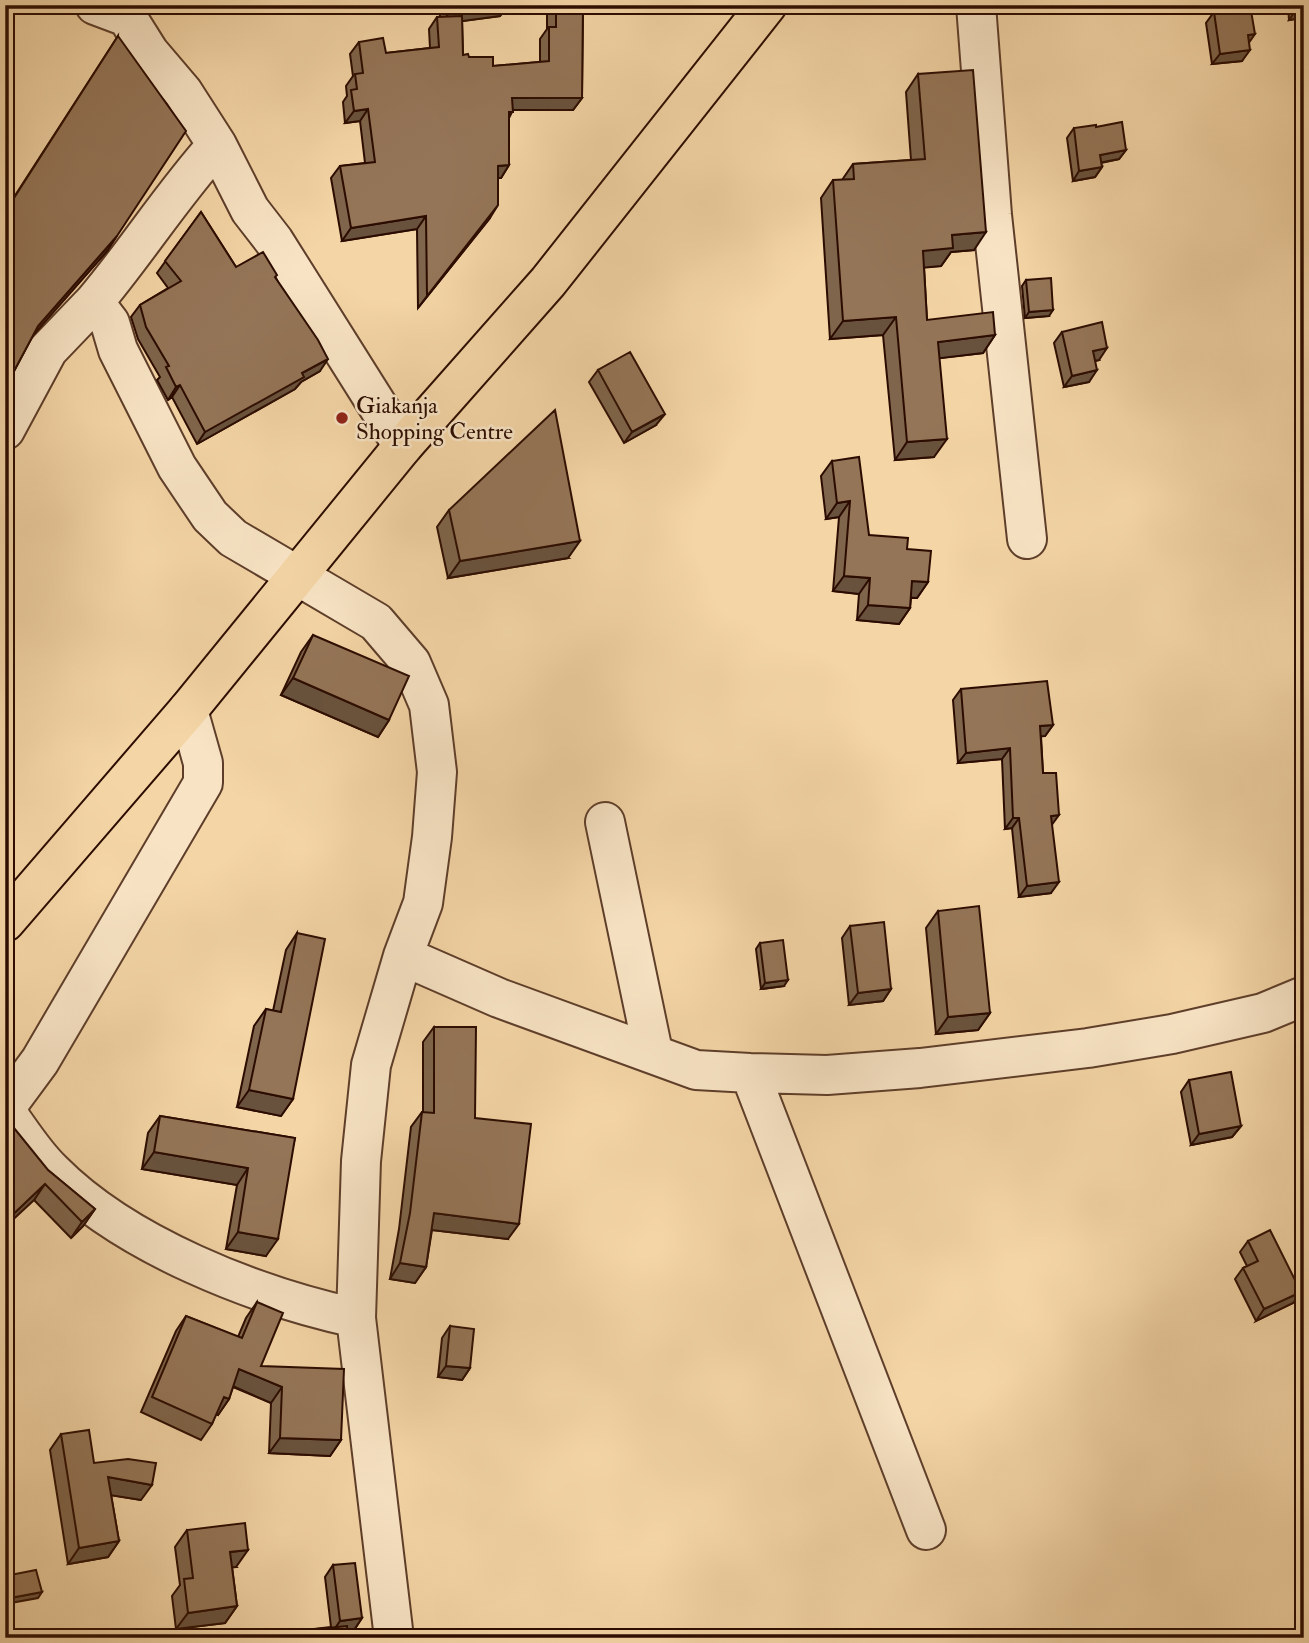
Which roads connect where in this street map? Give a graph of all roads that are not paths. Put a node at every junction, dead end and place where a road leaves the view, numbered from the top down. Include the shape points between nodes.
1 (95, 5) edge
2 (767, 5) edge
3 (976, 5) edge
4 (217, 145) junction
5 (94, 303) junction
6 (5, 430) edge
7 (403, 446) junction
8 (1027, 539) dead end
9 (299, 577) junction
10 (188, 710) junction
11 (606, 822) dead end
12 (5, 922) edge
13 (403, 956) junction
14 (1304, 996) edge
15 (653, 1052) junction
16 (750, 1073) junction
17 (6, 1113) edge
18 (356, 1318) junction
19 (926, 1530) dead end
20 (394, 1638) edge

1 - 4 street via 127,17
2 - 7 main road via 548,282
3 - 8 street via 992,215
4 - 5 street via 175,192 152,230
4 - 7 street via 250,210
5 - 6 street via 48,350
5 - 9 street via 110,323 118,350 177,467 210,516 233,538
7 - 9 main road
9 - 10 main road
9 - 13 street via 376,621 411,663 429,705 437,772 432,837 423,903
10 - 12 main road
10 - 17 street via 204,763 203,783
11 - 15 street
13 - 15 street via 499,998
13 - 18 street via 371,1065
14 - 16 street via 1263,1013 1088,1048 827,1075
15 - 16 street via 696,1070
16 - 19 street
17 - 18 street via 52,1171 129,1230 194,1265 274,1296
18 - 20 street

